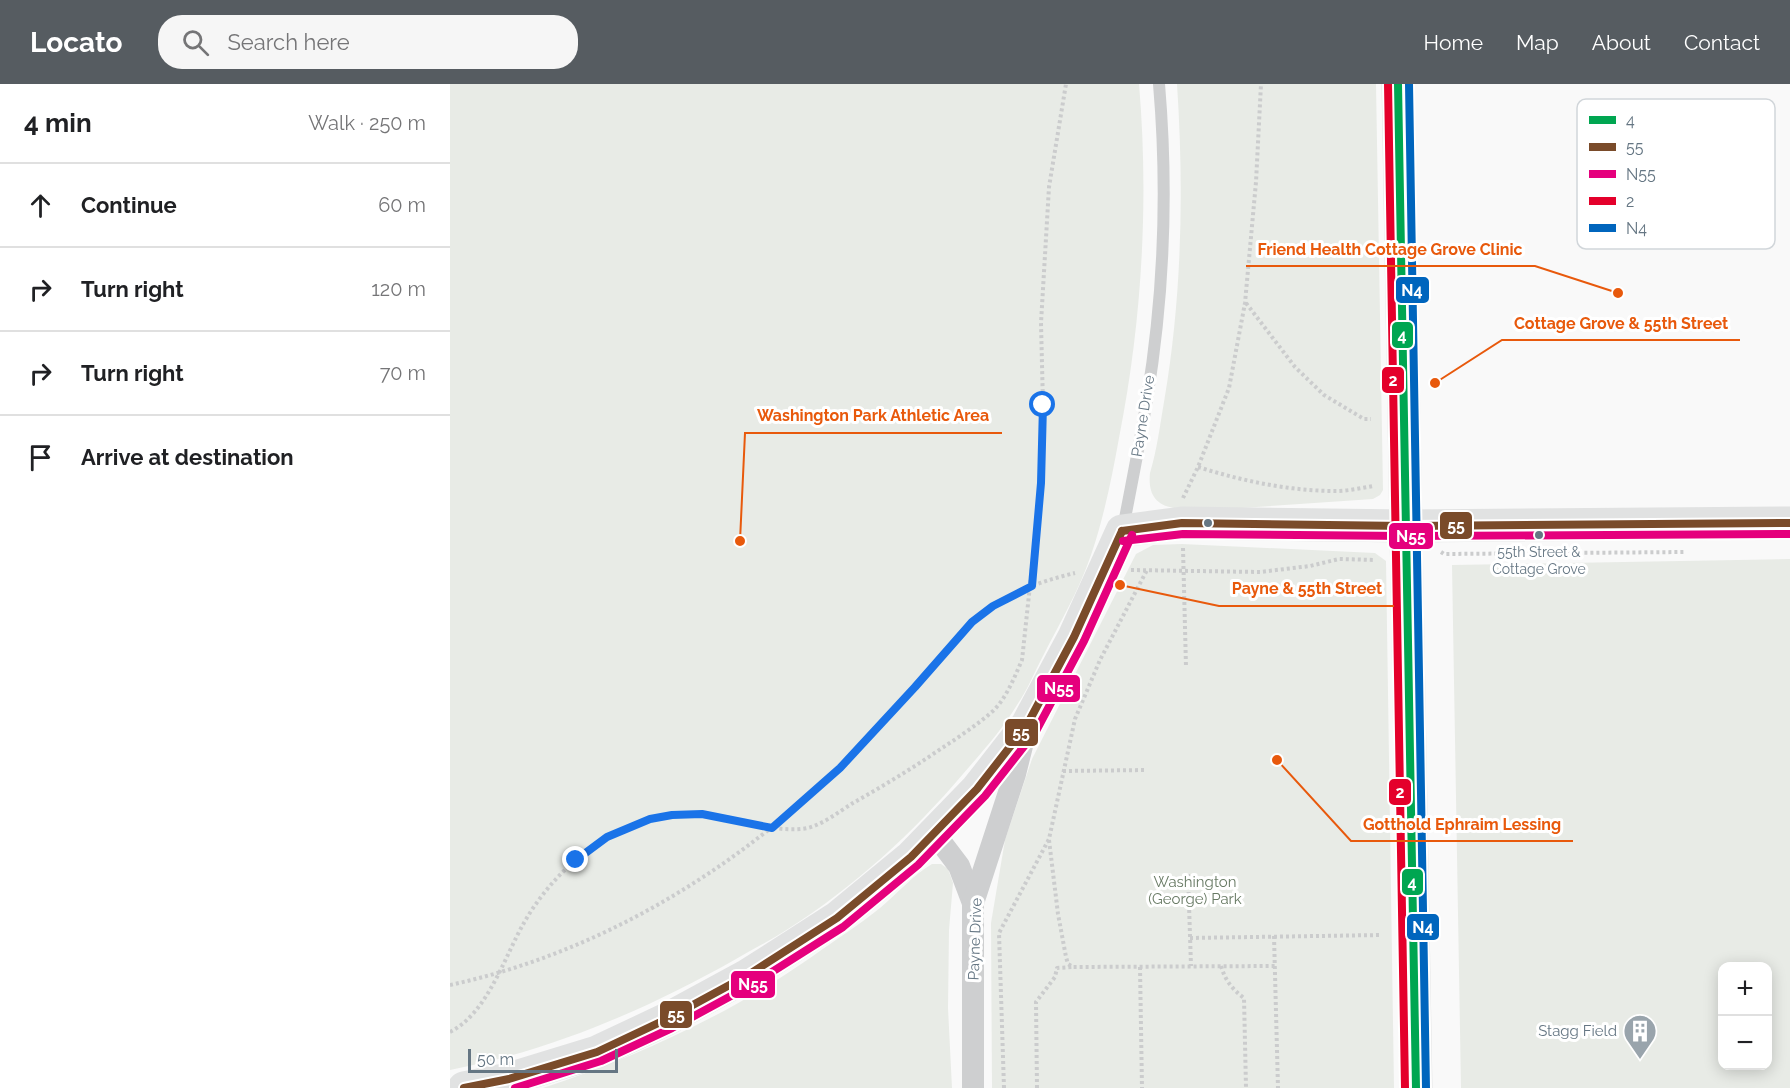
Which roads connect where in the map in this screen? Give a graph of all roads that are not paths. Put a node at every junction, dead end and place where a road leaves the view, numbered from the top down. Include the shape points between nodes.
1 (1159, 84) edge
2 (1398, 84) edge
3 (1790, 523) edge
4 (1407, 526) junction
5 (1122, 531) junction
6 (1027, 725) junction
7 (934, 833) junction
8 (973, 903) junction
9 (464, 1088) edge
10 (973, 1088) edge
11 (1416, 1088) edge

1 - 5 lane, Payne Drive via 1164,214 1159,297 1147,398
2 - 4 street
3 - 4 street
4 - 5 street via 1182,523
4 - 11 street
5 - 6 street, Payne Drive via 1074,638
6 - 7 street, Payne Drive via 977,789
6 - 8 street, Payne Drive
7 - 8 street via 959,866
7 - 9 street, Payne Drive via 837,918 748,975 667,1019 597,1052
8 - 10 street, Payne Drive

